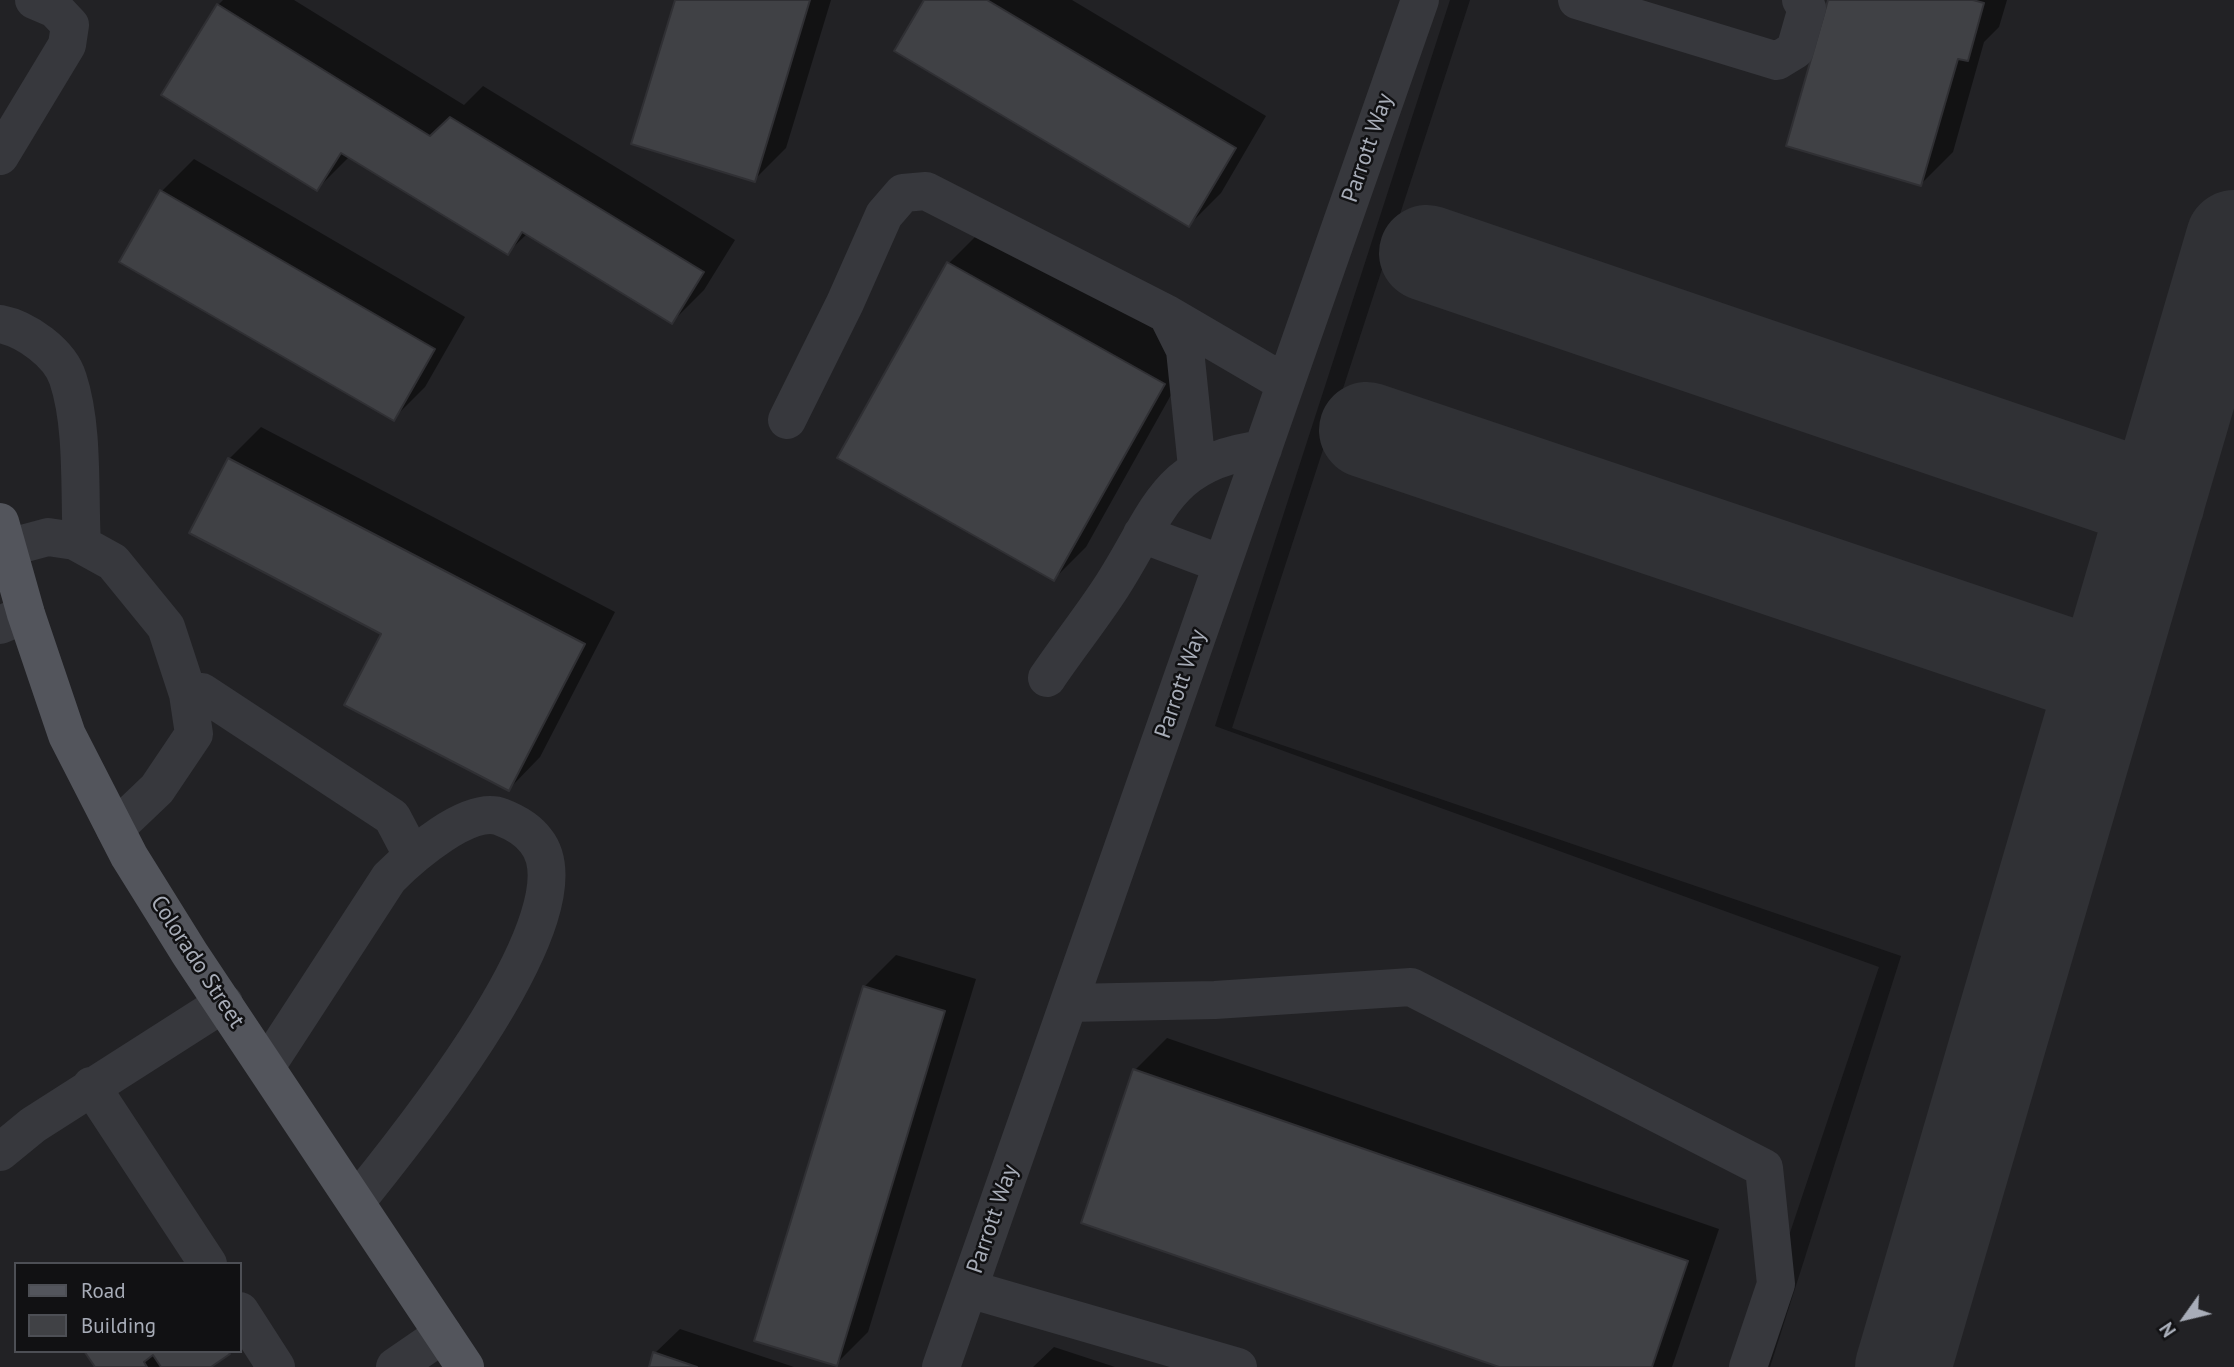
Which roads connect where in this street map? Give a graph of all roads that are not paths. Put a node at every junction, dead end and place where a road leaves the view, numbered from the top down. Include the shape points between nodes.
1 (34, 0) edge
2 (1420, 0) edge
3 (1577, 0) edge
4 (1801, 0) edge
5 (0, 156) edge
6 (1167, 314) junction
7 (0, 324) edge
8 (1286, 383) junction
9 (787, 421) dead end
10 (1262, 449) junction
11 (1197, 467) junction
12 (1142, 534) junction
13 (4, 535) edge
14 (82, 545) junction
15 (1222, 564) junction
16 (13, 619) edge
17 (1047, 678) dead end
18 (188, 694) junction
19 (115, 829) junction
20 (412, 855) junction
21 (224, 1003) junction
22 (1069, 1003) junction
23 (266, 1068) junction
24 (91, 1086) junction
25 (0, 1152) edge
26 (356, 1202) junction
27 (207, 1262) edge
28 (968, 1289) junction
29 (242, 1314) edge
30 (443, 1334) junction
31 (276, 1367) edge
32 (395, 1367) edge
33 (465, 1367) edge
34 (941, 1367) edge
35 (1238, 1367) edge
36 (1748, 1367) edge

1 - 5 street via 55,9 71,25 67,45
2 - 8 street, Parrott Way
3 - 4 street via 1777,61 1796,50 1807,8
6 - 8 street
6 - 9 street via 926,191 903,193 884,215
6 - 11 street via 1185,350
7 - 14 street via 45,346 68,377 76,424
8 - 10 street, Parrott Way
10 - 11 street via 1227,454
10 - 15 street, Parrott Way
11 - 12 street via 1177,484
12 - 15 street
12 - 17 street via 1112,587
13 - 14 street via 48,537
13 - 16 main road, Colorado Street
14 - 18 street via 113,562 166,627
15 - 22 street, Parrott Way
16 - 19 main road, Colorado Street
18 - 19 street via 194,734 157,789
18 - 20 street via 202,692 392,817
19 - 21 main road, Colorado Street
20 - 23 street via 389,878
20 - 26 street via 475,817 498,815 538,842 546,872 544,899 523,958 484,1031
21 - 23 main road, Colorado Street
21 - 24 street
22 - 28 street, Parrott Way
22 - 36 street via 1215,1000 1411,987 1764,1168 1776,1284
23 - 26 main road, Colorado Street
24 - 25 street
24 - 27 street
26 - 30 main road, Colorado Street
28 - 34 street, Parrott Way
28 - 35 street
29 - 31 street
30 - 32 street
30 - 33 main road, Colorado Street

